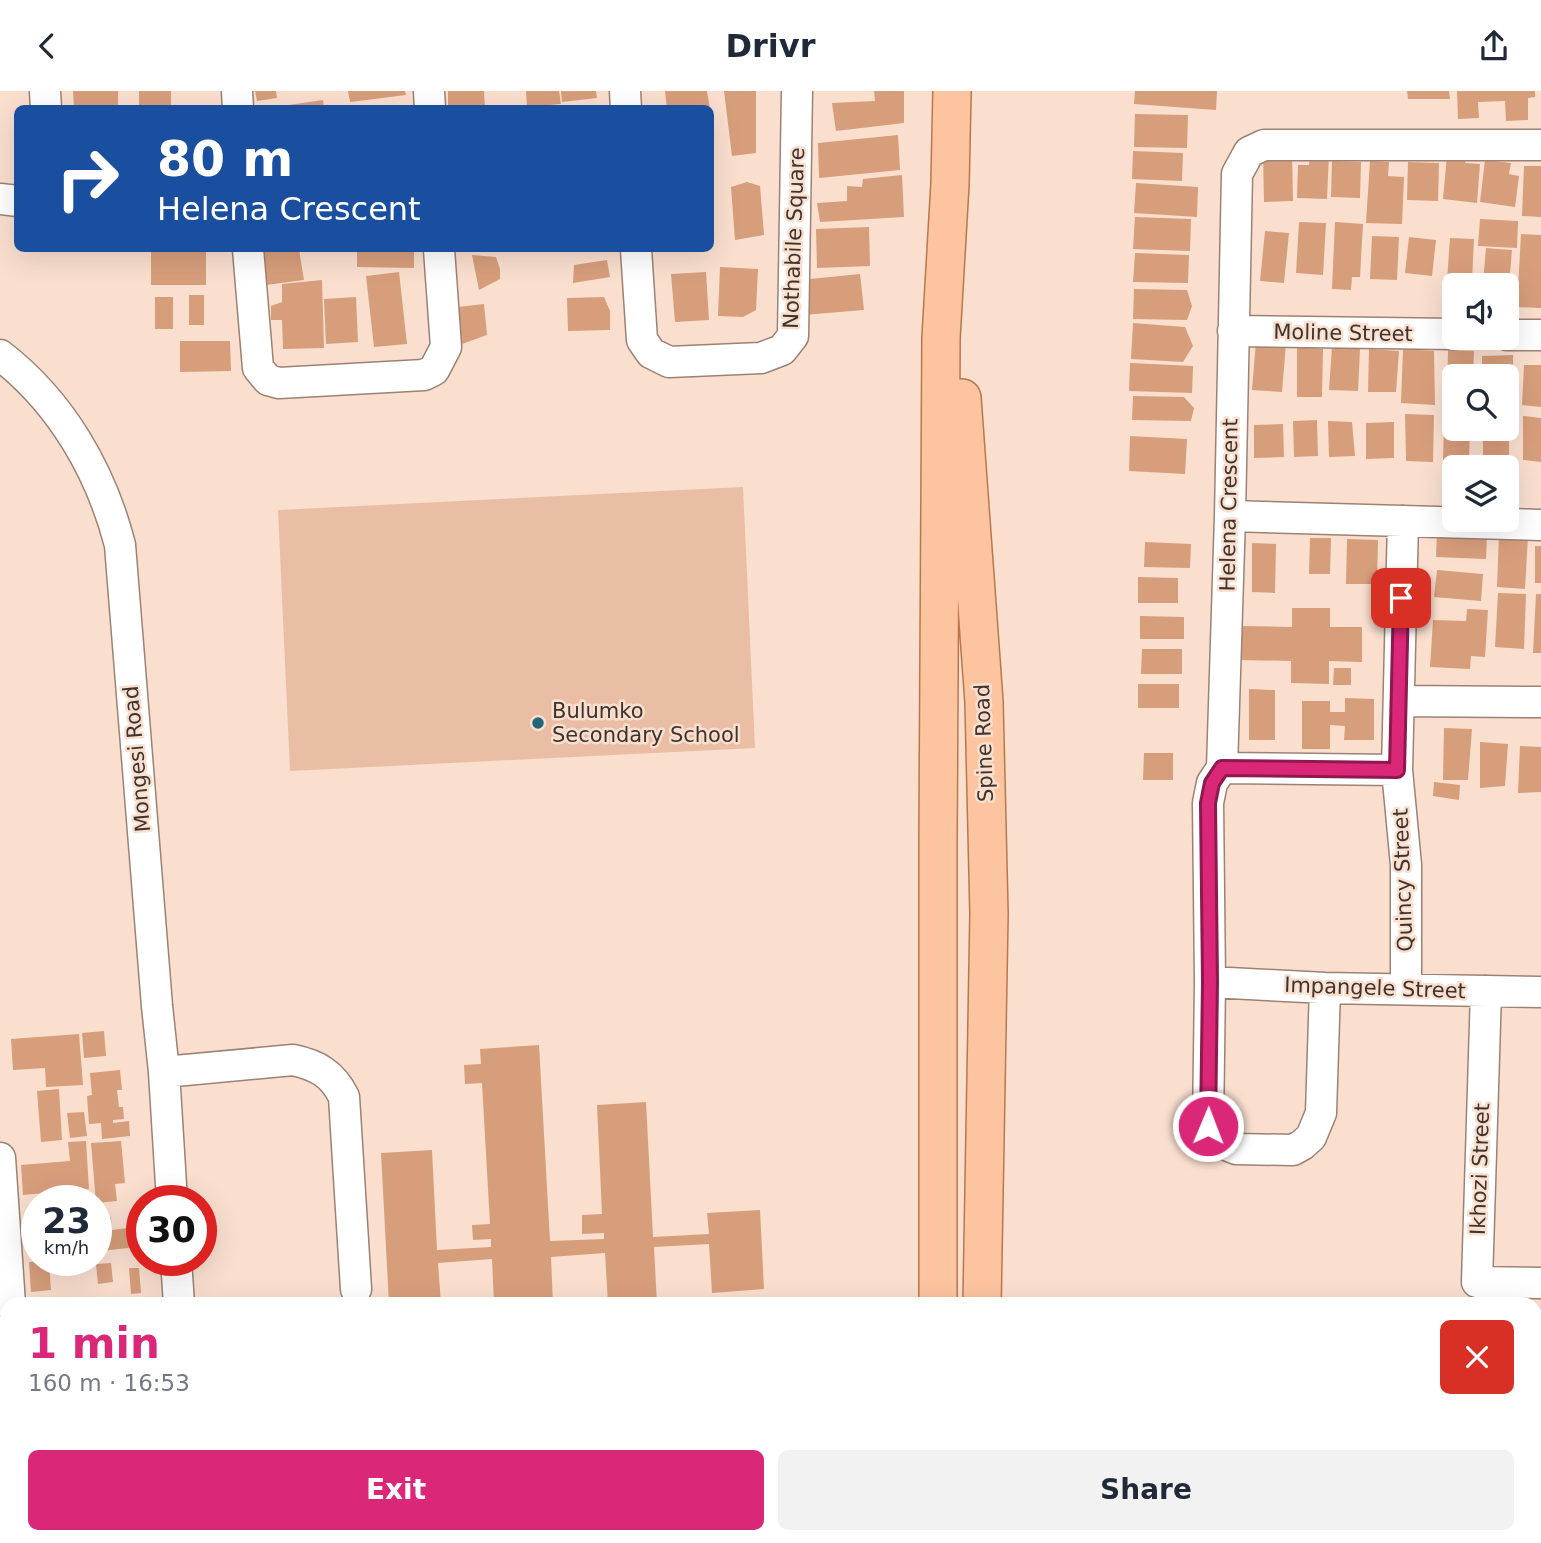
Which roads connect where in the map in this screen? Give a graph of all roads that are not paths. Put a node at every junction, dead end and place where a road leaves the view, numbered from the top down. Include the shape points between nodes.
1 (797, 91) edge
2 (952, 91) edge
3 (1541, 145) edge
4 (950, 184) junction
5 (248, 252) edge
6 (439, 252) edge
7 (636, 252) edge
8 (1233, 331) junction
9 (1442, 334) edge
10 (1519, 335) edge
11 (1541, 335) edge
12 (0, 355) edge
13 (1230, 516) junction
14 (1403, 521) junction
15 (1541, 525) edge
16 (1399, 701) junction
17 (1541, 702) edge
18 (1222, 768) junction
19 (1397, 770) junction
20 (1210, 982) junction
21 (1325, 988) junction
22 (1406, 989) junction
23 (1486, 991) junction
24 (1541, 992) edge
25 (164, 1072) junction
26 (0, 1158) edge
27 (171, 1185) edge
28 (177, 1276) edge
29 (1541, 1283) edge
30 (356, 1289) dead end
31 (1473, 1293) edge
32 (10, 1297) edge
33 (179, 1297) edge
34 (938, 1297) edge
35 (982, 1297) edge

1 - 7 street, Nothabile Square via 793,336 782,350 761,358 669,362 651,353 642,340
2 - 4 main road, Spine Road
3 - 8 street, Helena Crescent via 1264,145 1250,152 1237,174
4 - 34 main road, Spine Road via 941,349
4 - 35 main road, Spine Road via 984,702 989,914
5 - 6 street via 258,368 268,380 279,383 424,375 433,370 446,347
8 - 9 street, Moline Street
8 - 13 street, Helena Crescent
10 - 11 street
12 - 25 street, Mongesi Road via 44,396 80,446 102,489 120,545
13 - 14 street
13 - 18 street, Helena Crescent
14 - 15 street
14 - 16 street
16 - 17 street
16 - 19 street
18 - 19 street
18 - 20 street via 1212,783 1208,803
19 - 22 street, Quincy Street via 1406,865
20 - 21 street, Impangele Street
20 - 21 street via 1208,1126 1219,1142 1236,1149 1293,1150 1311,1137 1321,1113
21 - 22 street, Impangele Street
22 - 23 street, Impangele Street
23 - 24 street, Impangele Street
23 - 31 street, Ikhozi Street
25 - 27 street, Mongesi Road
25 - 30 street via 293,1061 322,1070 339,1085 344,1097
26 - 32 street
28 - 33 street
29 - 31 street, Ikhozi Street

